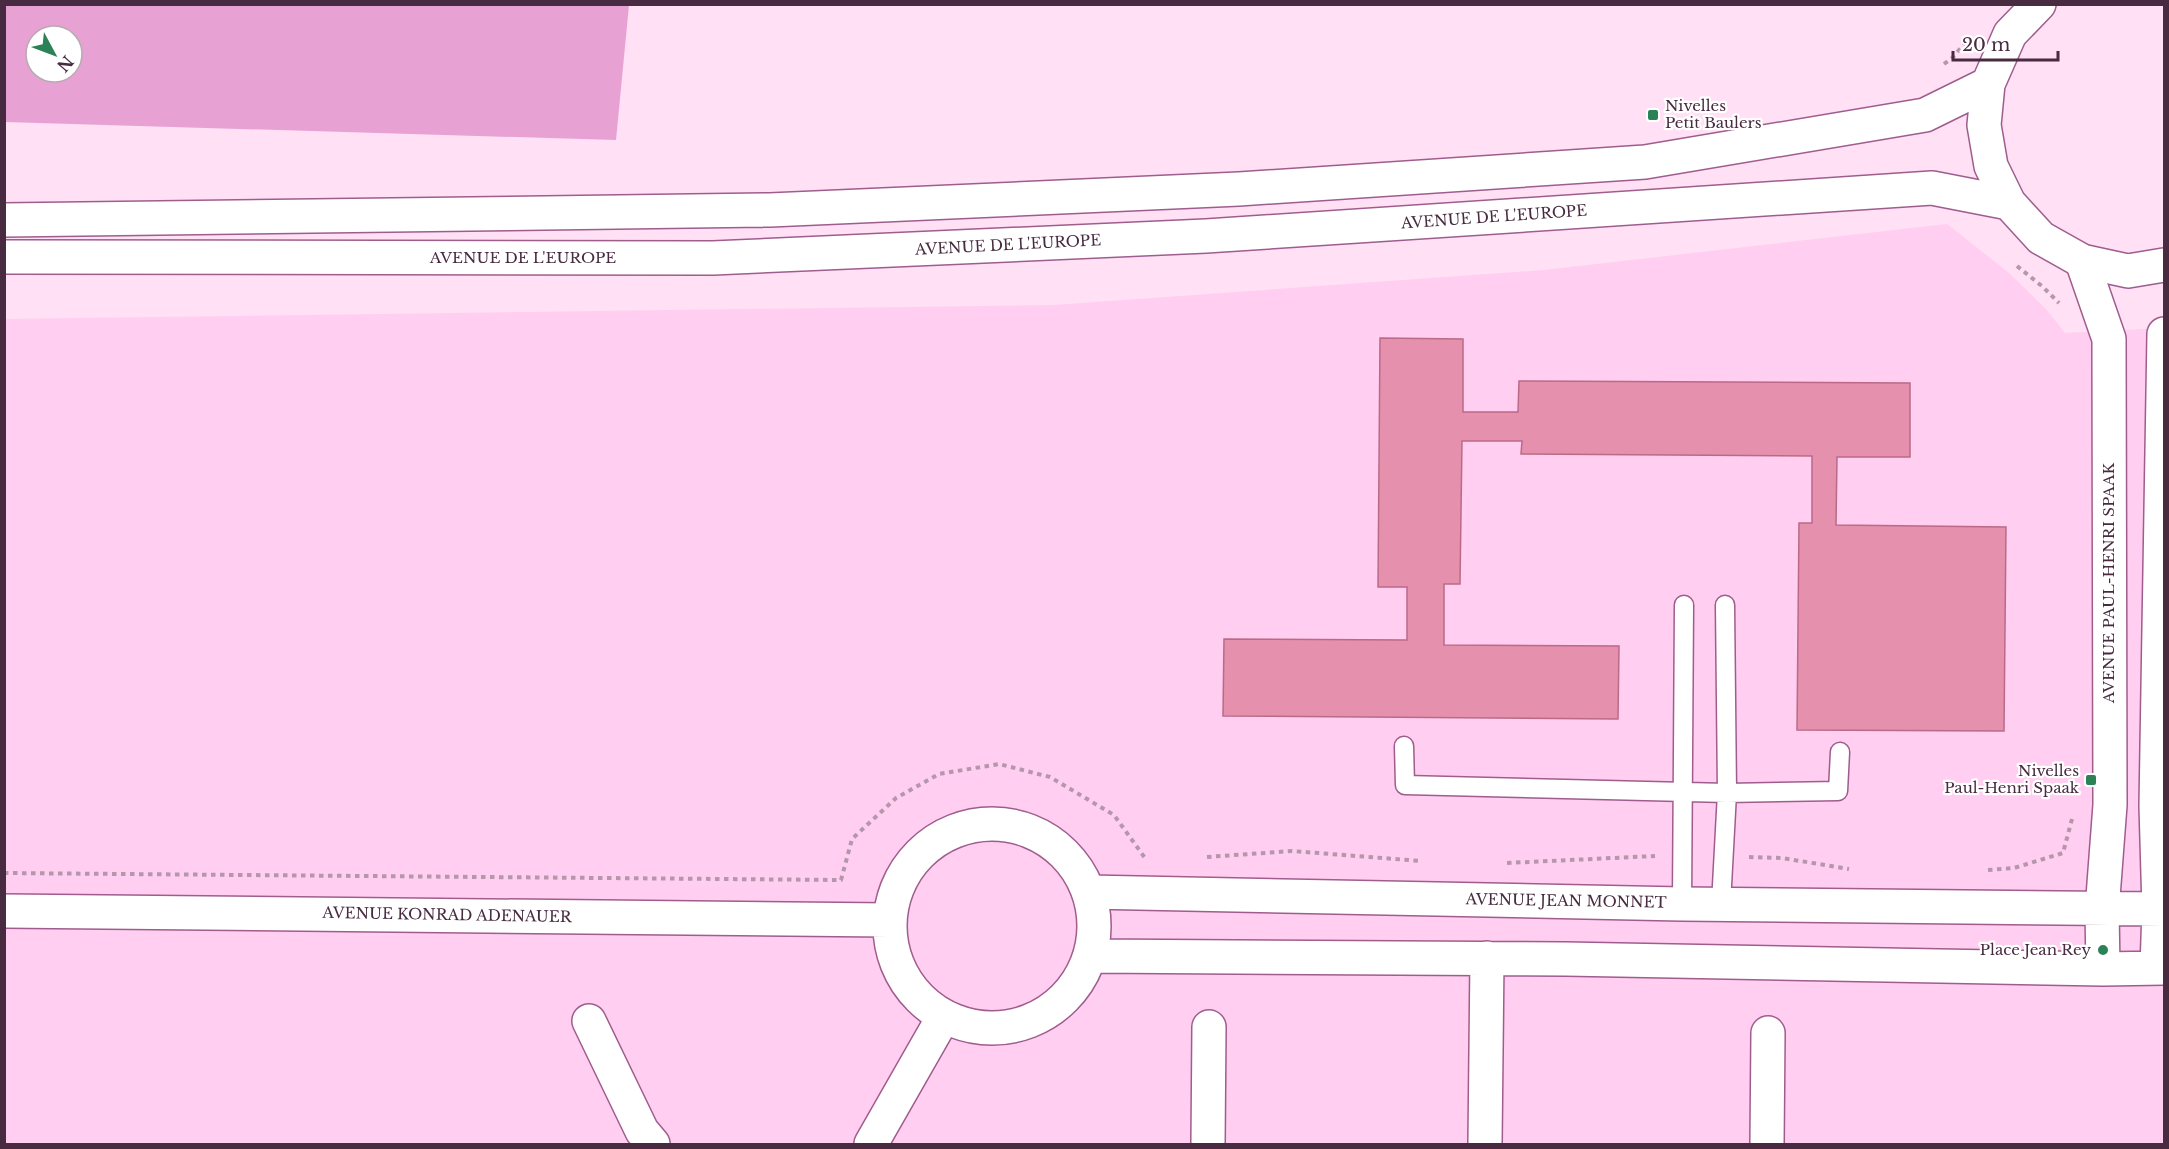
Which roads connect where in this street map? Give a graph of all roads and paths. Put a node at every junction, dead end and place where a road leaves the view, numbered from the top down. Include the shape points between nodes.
1 (2039, 4) edge
2 (1970, 37) dead end
3 (1943, 65) dead end
4 (1988, 84) junction
5 (2009, 203) junction
6 (4, 220) edge
7 (4, 257) edge
8 (2082, 261) junction
9 (2013, 262) dead end
10 (2164, 266) edge
11 (2063, 308) dead end
12 (2164, 334) edge
13 (1684, 605) dead end
14 (1725, 605) dead end
15 (1404, 746) dead end
16 (1840, 752) dead end
17 (1683, 791) junction
18 (1727, 793) junction
19 (2073, 813) dead end
20 (1682, 855) junction
21 (1724, 855) junction
22 (1204, 857) dead end
23 (1148, 862) dead end
24 (1432, 862) dead end
25 (1501, 864) dead end
26 (1859, 870) dead end
27 (1984, 870) dead end
28 (4, 873) edge
29 (1089, 892) junction
30 (1682, 904) junction
31 (1721, 904) junction
32 (2162, 909) edge
33 (4, 910) edge
34 (2102, 910) junction
35 (889, 920) junction
36 (1091, 956) junction
37 (1487, 958) junction
38 (2161, 968) edge
39 (2103, 969) junction
40 (944, 1016) junction
41 (589, 1021) dead end
42 (1209, 1027) dead end
43 (1768, 1033) dead end
44 (653, 1144) edge
45 (871, 1144) edge
46 (1208, 1144) edge
47 (1485, 1144) edge
48 (1767, 1144) edge

1 - 4 street via 2010,34
2 - 3 path
4 - 5 street via 1984,125 1991,166
4 - 6 street via 1925,115 1633,163 1239,189 770,210
5 - 7 street, AVENUE DE L'EUROPE via 1932,188 1206,236 714,258
5 - 8 street via 2041,238
8 - 10 street via 2128,271
8 - 34 street, AVENUE PAUL-HENRI SPAAK via 2109,339 2110,805
9 - 11 path
12 - 32 street via 2156,795
13 - 17 lane
14 - 18 lane
15 - 17 lane via 1405,785
16 - 18 lane via 1838,791
17 - 18 lane
17 - 20 lane
18 - 21 lane
19 - 27 path via 2063,853 2014,868
20 - 25 path
20 - 30 lane
21 - 26 path via 1782,858
21 - 31 lane
22 - 24 path via 1292,851
23 - 28 path via 1114,815 1050,777 999,764 939,774 896,798 852,839 841,880
29 - 30 street, AVENUE JEAN MONNET
29 - 35 street via 1073,861 1046,837 1013,824 978,824 944,834 916,856 897,886
29 - 36 street via 1095,923
30 - 31 street, AVENUE JEAN MONNET
31 - 34 street, AVENUE JEAN MONNET
32 - 34 street
32 - 38 street
33 - 35 street, AVENUE KONRAD ADENAUER
34 - 39 street
35 - 40 street via 892,953 906,983 928,1007
36 - 37 street
36 - 40 street via 1076,985 1053,1009 1024,1024 991,1029 958,1024
37 - 39 street
37 - 47 street
38 - 39 street
40 - 45 street
41 - 44 street via 642,1131
42 - 46 street
43 - 48 street

